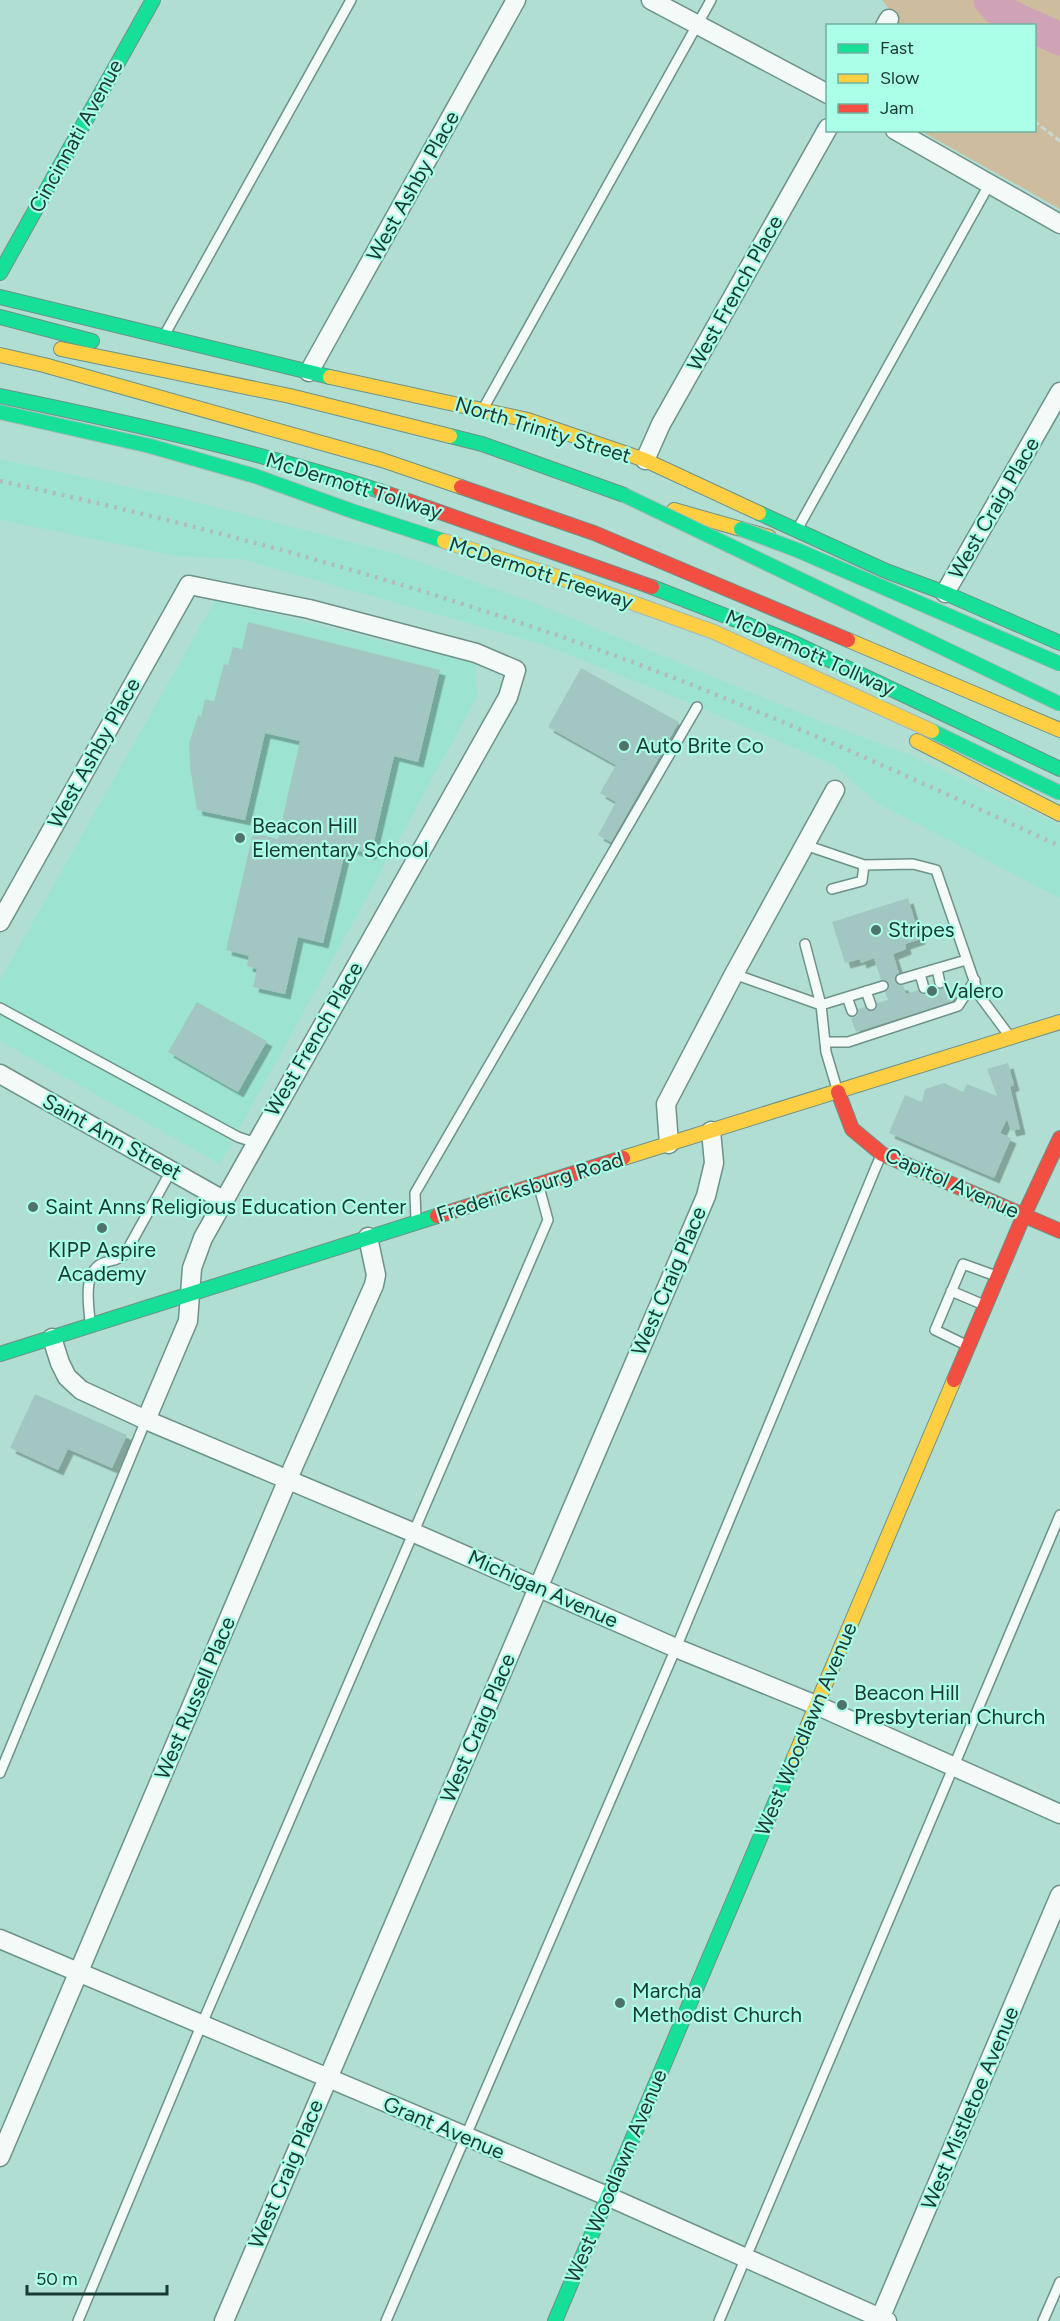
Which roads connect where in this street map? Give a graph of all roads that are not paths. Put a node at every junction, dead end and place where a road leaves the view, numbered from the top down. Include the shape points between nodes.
1 (153, 0) edge
2 (351, 0) edge
3 (516, 0) edge
4 (651, 0) edge
5 (711, 0) edge
6 (697, 26) junction
7 (826, 93) edge
8 (826, 132) edge
9 (899, 132) edge
10 (990, 183) junction
11 (1060, 224) edge
12 (0, 273) edge
13 (0, 297) edge
14 (0, 316) edge
15 (164, 336) junction
16 (46, 346) dead end
17 (0, 356) edge
18 (309, 372) junction
19 (1060, 392) edge
20 (0, 396) edge
21 (290, 396) junction
22 (483, 409) junction
23 (0, 412) edge
24 (382, 460) junction
25 (645, 460) junction
26 (450, 468) dead end
27 (530, 477) dead end
28 (624, 495) junction
29 (454, 516) junction
30 (797, 530) junction
31 (886, 571) junction
32 (189, 585) joint
33 (945, 593) junction
34 (1060, 643) edge
35 (1060, 664) edge
36 (1060, 704) edge
37 (697, 707) dead end
38 (1060, 730) edge
39 (1060, 769) edge
40 (836, 790) dead end
41 (1060, 793) edge
42 (1060, 814) edge
43 (805, 845) junction
44 (864, 865) junction
45 (832, 889) dead end
46 (0, 922) edge
47 (805, 944) dead end
48 (966, 960) junction
49 (937, 969) junction
50 (734, 974) junction
51 (920, 974) junction
52 (901, 979) dead end
53 (975, 980) junction
54 (940, 983) dead end
55 (883, 986) dead end
56 (924, 988) dead end
57 (866, 991) junction
58 (848, 997) junction
59 (821, 1005) junction
60 (871, 1005) dead end
61 (0, 1008) edge
62 (852, 1011) dead end
63 (1060, 1022) edge
64 (1010, 1037) junction
65 (825, 1042) junction
66 (0, 1074) edge
67 (838, 1092) junction
68 (711, 1131) junction
69 (1060, 1138) edge
70 (256, 1143) junction
71 (669, 1144) junction
72 (882, 1154) junction
73 (171, 1171) junction
74 (538, 1184) junction
75 (223, 1200) junction
76 (1024, 1215) junction
77 (416, 1222) junction
78 (1060, 1231) edge
79 (368, 1237) junction
80 (998, 1277) junction
81 (951, 1291) junction
82 (191, 1294) junction
83 (986, 1306) junction
84 (91, 1324) junction
85 (52, 1338) junction
86 (969, 1346) junction
87 (0, 1354) edge
88 (146, 1420) junction
89 (288, 1479) junction
90 (1060, 1515) edge
91 (412, 1532) junction
92 (538, 1587) junction
93 (676, 1648) junction
94 (816, 1705) junction
95 (952, 1767) junction
96 (0, 1773) edge
97 (1060, 1814) edge
98 (1060, 1895) edge
99 (0, 1939) edge
100 (79, 1972) junction
101 (201, 2026) junction
102 (326, 2079) junction
103 (464, 2136) junction
104 (0, 2157) edge
105 (607, 2196) junction
106 (746, 2258) junction
107 (1060, 2282) edge
108 (882, 2320) edge
109 (78, 2321) edge
110 (224, 2321) edge
111 (386, 2321) edge
112 (555, 2321) edge
113 (719, 2321) edge
114 (1043, 2321) edge

1 - 12 main road, Cincinnati Avenue
2 - 15 lane
3 - 18 street, West Ashby Place
4 - 6 street
5 - 6 lane
6 - 7 street
6 - 22 lane
8 - 25 street, West French Place via 661,423
9 - 10 street
10 - 11 street
10 - 30 lane
13 - 15 main road, North Trinity Street
14 - 21 main road
15 - 18 main road, North Trinity Street
16 - 21 main road
17 - 24 main road, McDermott Tollway
18 - 22 main road, North Trinity Street
19 - 33 street, West Craig Place
20 - 29 main road, McDermott Tollway via 264,458
21 - 28 main road via 482,444
22 - 25 main road, North Trinity Street via 528,420
23 - 41 main road, McDermott Freeway, bridge via 150,446 255,476 714,632 894,712
24 - 26 main road
24 - 38 main road, McDermott Tollway via 594,533
25 - 30 main road, North Trinity Street
27 - 31 main road via 710,519
28 - 35 main road, bridge via 713,518 797,550
28 - 36 main road, bridge
29 - 39 main road, McDermott Tollway via 792,642
29 - 42 main road via 718,637
30 - 31 main road, North Trinity Street
31 - 33 main road, North Trinity Street
32 - 46 street, West Ashby Place
32 - 70 street, West French Place via 320,612 476,653 516,670 508,697
33 - 34 main road, North Trinity Street
37 - 77 lane via 415,1193
40 - 43 street
43 - 44 lane
43 - 50 street
44 - 45 lane via 862,881
44 - 48 lane via 913,864 936,870
47 - 59 lane
48 - 49 lane
48 - 53 lane
49 - 51 lane
49 - 54 lane
50 - 59 lane
50 - 71 street via 666,1104
51 - 52 lane
51 - 56 lane
53 - 64 lane via 979,995
53 - 65 lane via 958,1006 932,1011 848,1042
55 - 57 lane
57 - 58 lane
57 - 60 lane
58 - 59 lane
58 - 62 lane
59 - 65 lane
61 - 70 lane via 238,1137
63 - 64 main road, Fredericksburg Road
64 - 67 main road, Fredericksburg Road
65 - 67 lane
66 - 73 street, Saint Ann Street
67 - 68 main road, Fredericksburg Road
67 - 72 main road, Capitol Avenue via 852,1129
68 - 71 main road, Fredericksburg Road
68 - 92 street, West Craig Place via 714,1163 706,1196
69 - 76 main road, West Woodlawn Avenue
70 - 75 street, West French Place
71 - 74 main road, Fredericksburg Road
72 - 76 main road, Capitol Avenue
72 - 93 lane
73 - 75 street, Saint Ann Street
73 - 84 lane via 125,1254 102,1263 90,1278
74 - 77 main road, Fredericksburg Road
74 - 91 lane via 547,1222
75 - 82 street, West French Place via 194,1259
76 - 78 main road, Capitol Avenue
76 - 80 main road, West Woodlawn Avenue
77 - 79 main road, Fredericksburg Road
79 - 82 main road, Fredericksburg Road
79 - 89 street, West Russell Place via 376,1275 374,1285
80 - 81 lane via 964,1264
80 - 83 main road, West Woodlawn Avenue
81 - 83 lane
81 - 86 lane via 935,1331
82 - 84 main road, Fredericksburg Road
82 - 88 street, West French Place via 188,1321
83 - 86 main road, West Woodlawn Avenue
84 - 85 main road, Fredericksburg Road
85 - 87 main road, Fredericksburg Road
85 - 88 street, Michigan Avenue via 60,1363 81,1390
86 - 94 main road, West Woodlawn Avenue
88 - 89 street, Michigan Avenue
88 - 96 lane
89 - 91 street, Michigan Avenue
89 - 100 street, West Russell Place
90 - 95 lane
91 - 92 street, Michigan Avenue
91 - 101 lane
92 - 93 street, Michigan Avenue
92 - 102 street, West Craig Place
93 - 94 street, Michigan Avenue
93 - 103 lane
94 - 95 street, Michigan Avenue
94 - 105 main road, West Woodlawn Avenue
95 - 97 street, Michigan Avenue
95 - 106 lane
98 - 108 street, West Mistletoe Avenue
99 - 100 street, Grant Avenue
100 - 101 street, Grant Avenue
100 - 104 street, West Russell Place
101 - 102 street, Grant Avenue
101 - 109 lane
102 - 103 street, Grant Avenue
102 - 110 street, West Craig Place
103 - 105 street, Grant Avenue
103 - 111 lane
105 - 106 street, Grant Avenue
105 - 112 main road, West Woodlawn Avenue
106 - 108 street, Grant Avenue
106 - 113 lane
107 - 114 lane

